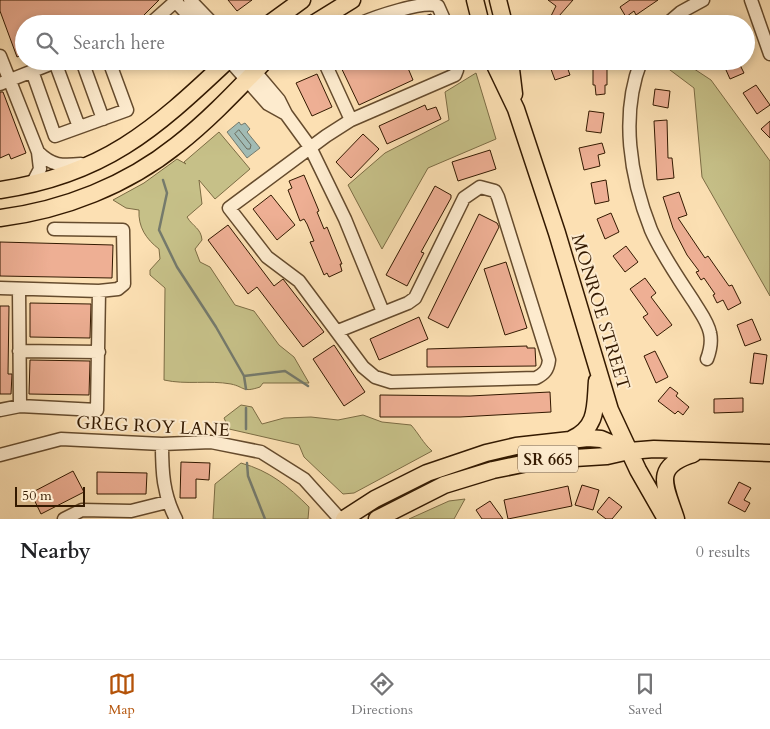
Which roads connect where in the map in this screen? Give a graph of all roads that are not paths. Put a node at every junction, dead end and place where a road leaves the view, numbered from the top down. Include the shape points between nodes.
1 (190, 0) edge
2 (302, 0) edge
3 (352, 0) edge
4 (475, 0) edge
5 (498, 0) edge
6 (703, 0) edge
7 (751, 0) edge
8 (176, 1) edge
9 (160, 15) edge
10 (188, 15) edge
11 (204, 15) edge
12 (281, 15) edge
13 (327, 15) edge
14 (382, 15) edge
15 (442, 15) edge
16 (479, 15) edge
17 (502, 15) edge
18 (678, 15) edge
19 (770, 54) edge
20 (0, 56) edge
21 (59, 70) edge
22 (85, 70) edge
23 (112, 70) edge
24 (218, 70) edge
25 (252, 70) edge
26 (254, 70) edge
27 (328, 70) edge
28 (457, 70) edge
29 (497, 70) edge
30 (511, 70) edge
31 (638, 70) edge
32 (32, 71) joint
33 (4, 82) edge
34 (516, 109) junction
35 (103, 119) junction
36 (351, 120) junction
37 (79, 128) junction
38 (310, 147) junction
39 (38, 152) junction
40 (94, 162) junction
41 (32, 184) junction
42 (0, 190) edge
43 (0, 218) edge
44 (54, 229) dead end
45 (0, 288) edge
46 (19, 289) junction
47 (99, 291) junction
48 (383, 312) junction
49 (338, 331) junction
50 (20, 351) junction
51 (98, 352) junction
52 (707, 359) dead end
53 (598, 372) junction
54 (20, 406) junction
55 (0, 410) edge
56 (570, 440) junction
57 (162, 444) junction
58 (629, 451) junction
59 (702, 451) junction
60 (770, 453) edge
61 (0, 455) edge
62 (167, 502) junction
63 (64, 519) edge
64 (176, 519) edge
65 (340, 519) edge
66 (344, 519) edge
67 (377, 519) edge
68 (666, 519) edge
69 (676, 519) edge

1 - 11 street
2 - 12 main road
3 - 13 main road
4 - 16 main road
5 - 17 main road
6 - 18 street
7 - 19 street
8 - 9 street
8 - 10 street
14 - 15 street via 426,2 438,6
20 - 33 street
21 - 37 street
22 - 35 street
23 - 35 street via 127,110
24 - 40 main road via 154,128
25 - 43 main road via 191,134 140,171 72,202
26 - 38 street via 279,100
27 - 36 street
28 - 36 street via 455,75
29 - 34 main road, MONROE STREET
30 - 34 main road, MONROE STREET
31 - 52 street via 630,114 630,143 636,182 652,231 707,324 711,344
32 - 33 street
32 - 37 street via 55,136
33 - 39 street
34 - 53 main road, MONROE STREET
35 - 37 street
36 - 38 street
38 - 48 street via 345,219
38 - 49 street via 229,208 267,257 299,281
39 - 40 street via 48,162 59,166
39 - 41 street via 40,169
40 - 41 main road via 68,174
41 - 42 main road
44 - 47 street via 123,230 124,284 118,289
45 - 46 street
46 - 47 street
46 - 50 street
47 - 51 street
48 - 49 street
48 - 49 street via 415,298 464,198 480,187 488,188 498,196 549,360 548,366 543,375 536,378 391,382 369,372
50 - 51 street
50 - 54 street
51 - 54 street via 97,410
53 - 56 main road via 593,421 587,430
53 - 58 main road, MONROE STREET via 610,410
54 - 55 street
56 - 58 main road, SR 665 via 601,439
56 - 66 main road, SR 665 via 516,446 457,461 400,486
57 - 61 street, GREG ROY LANE via 61,440
57 - 62 street via 162,478
57 - 65 street, GREG ROY LANE via 211,442 261,452 304,479
58 - 59 main road, SR 665
58 - 67 main road, SR 665 via 607,456 542,460 493,470 444,485
58 - 68 main road, MONROE STREET
59 - 60 main road, SR 665
59 - 69 main road via 677,460 667,468 665,484
62 - 63 street via 131,511 82,510
62 - 64 street

